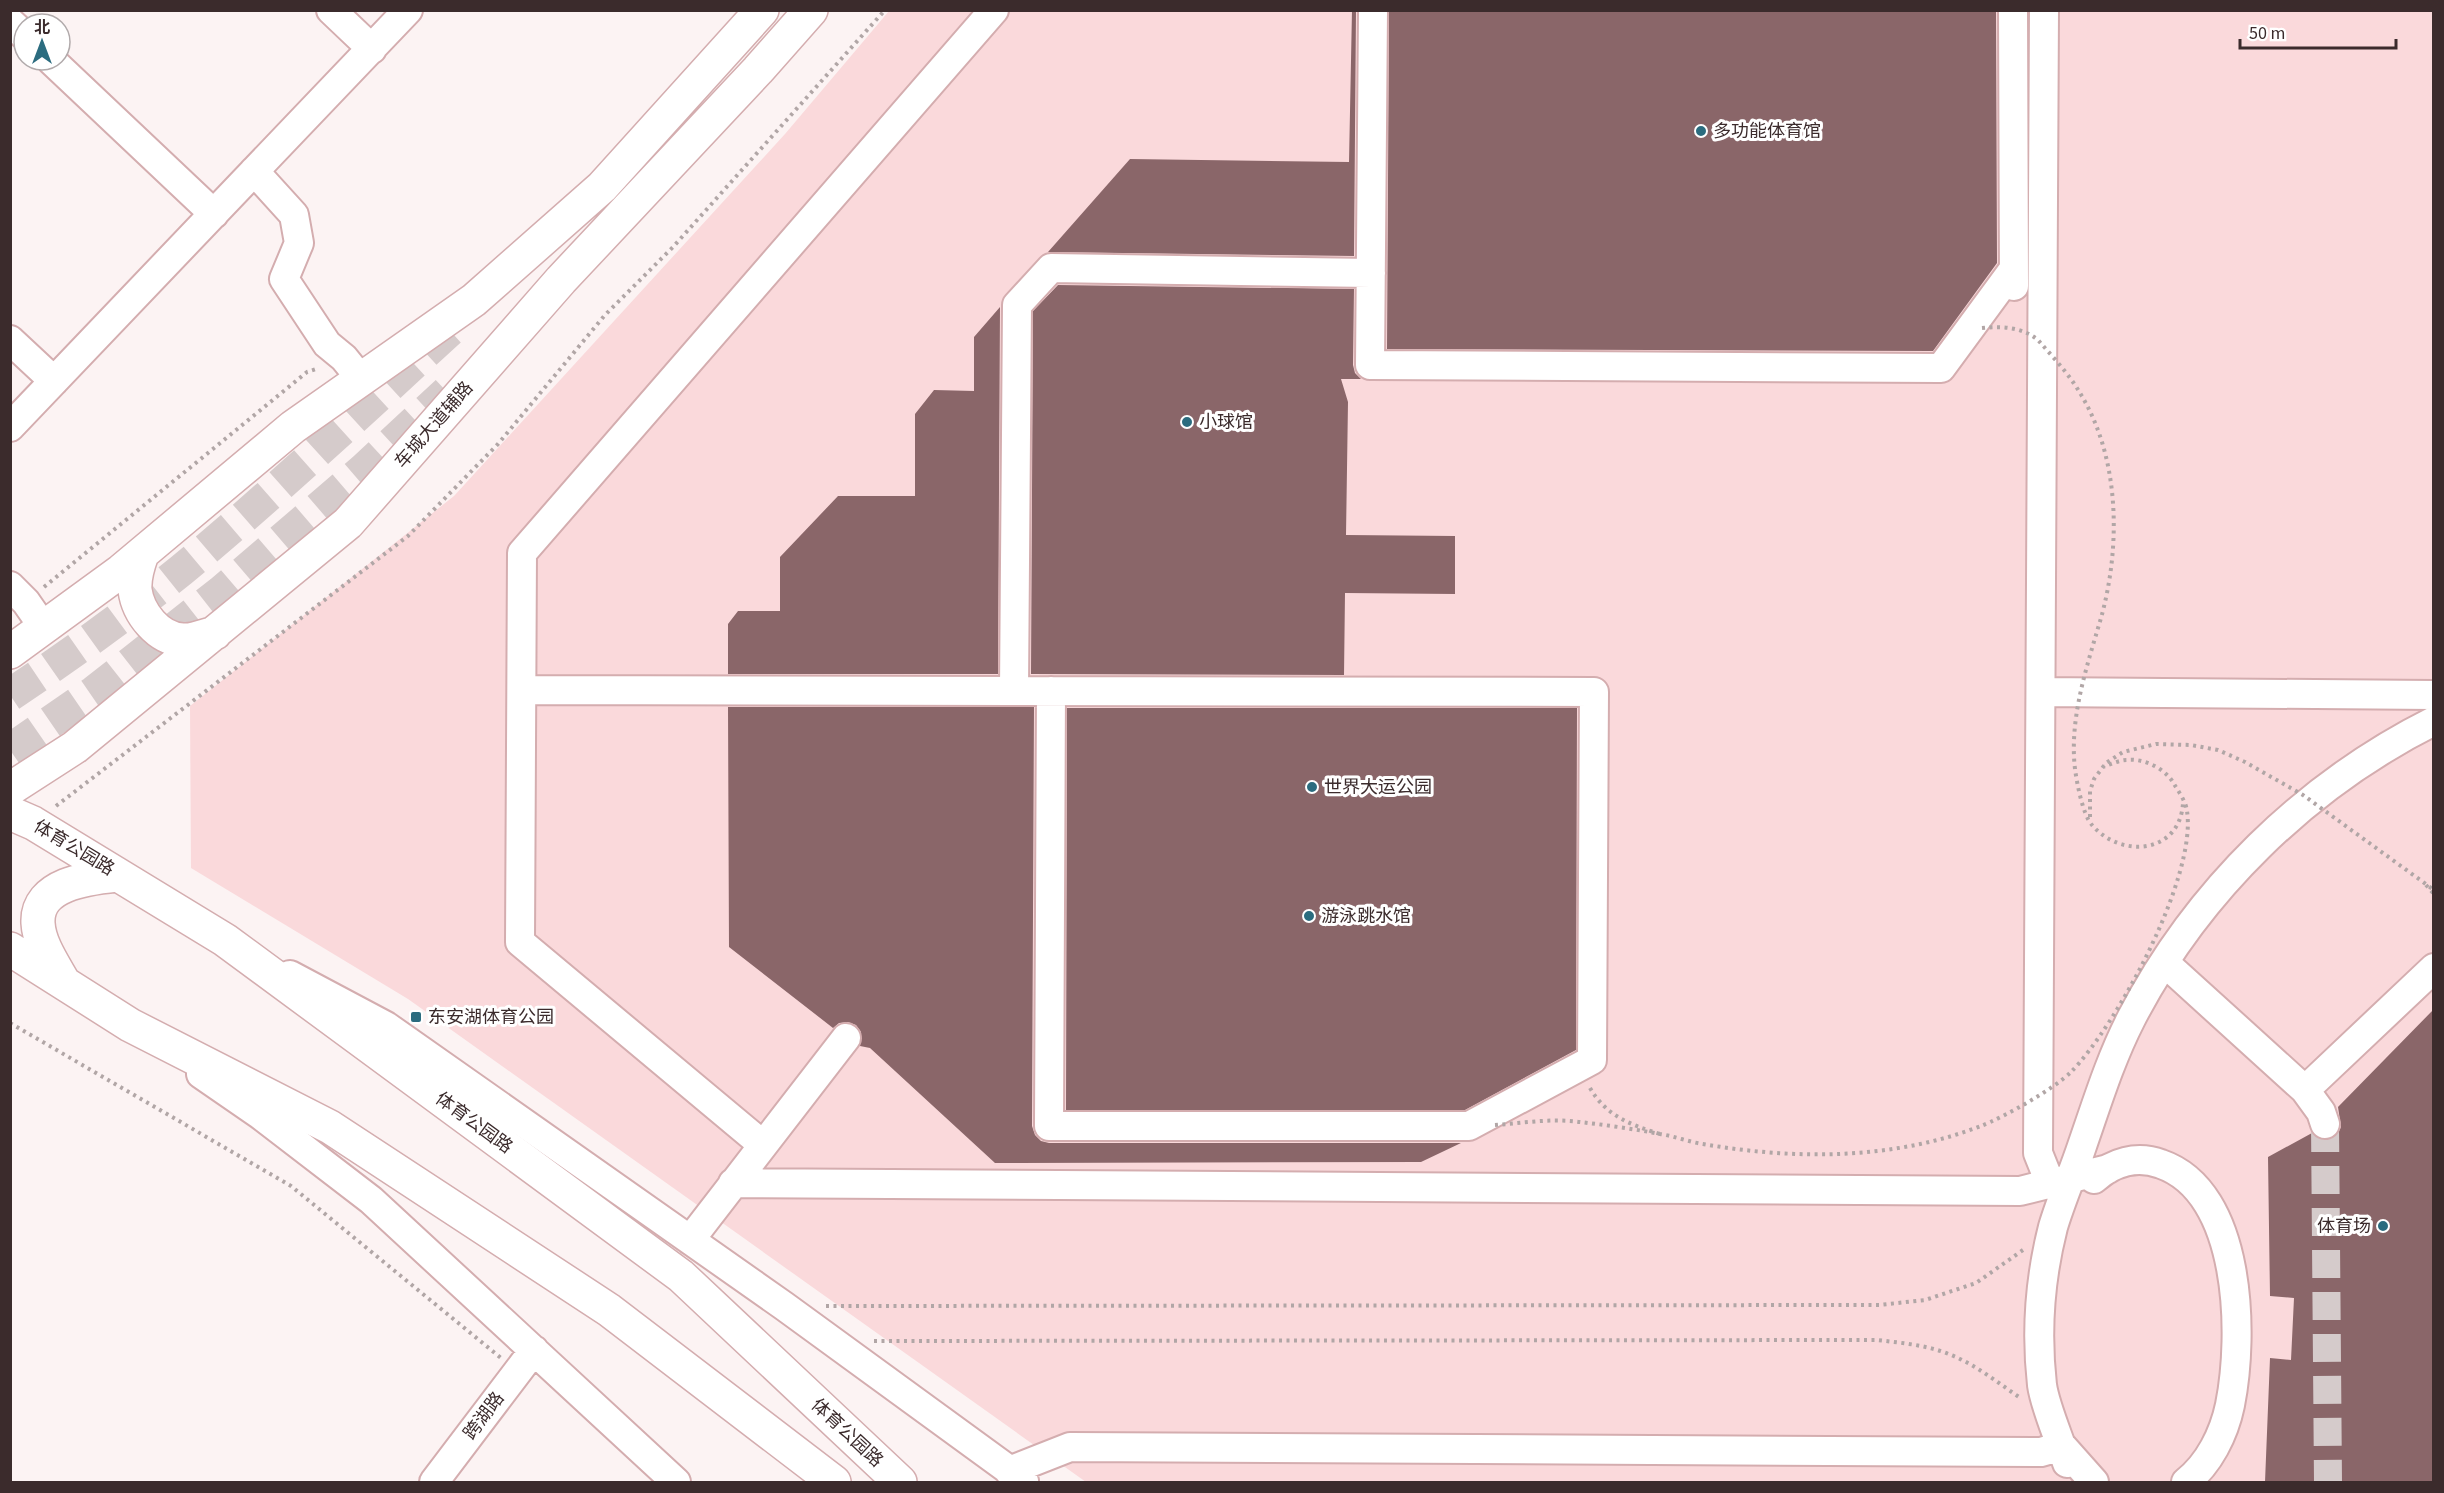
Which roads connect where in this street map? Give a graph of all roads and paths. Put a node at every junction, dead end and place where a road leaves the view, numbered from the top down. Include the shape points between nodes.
1 (331, 10) edge
2 (408, 10) edge
3 (762, 10) edge
4 (811, 10) edge
5 (885, 10) edge
6 (994, 10) edge
7 (1373, 10) edge
8 (2013, 10) edge
9 (2044, 10) edge
10 (372, 49) junction
11 (64, 72) edge
12 (255, 171) junction
13 (214, 213) junction
14 (1371, 273) junction
15 (1982, 328) dead end
16 (10, 340) edge
17 (352, 369) junction
18 (54, 381) junction
19 (10, 427) edge
20 (142, 554) junction
21 (27, 605) edge
22 (215, 633) junction
23 (10, 652) edge
24 (522, 690) junction
25 (1014, 691) junction
26 (1051, 691) junction
27 (2041, 692) junction
28 (2433, 695) edge
29 (2433, 721) edge
30 (2103, 766) junction
31 (10, 789) edge
32 (2183, 802) junction
33 (22, 818) edge
34 (2091, 824) junction
35 (118, 875) junction
36 (2426, 885) junction
37 (2433, 890) edge
38 (2433, 894) edge
39 (225, 940) junction
40 (10, 949) edge
41 (2165, 963) junction
42 (2433, 968) edge
43 (64, 983) junction
44 (10, 1023) edge
45 (130, 1025) junction
46 (846, 1038) dead end
47 (1586, 1080) dead end
48 (2305, 1090) junction
49 (2325, 1124) tunnel mouth
50 (1495, 1125) dead end
51 (1660, 1134) junction
52 (2083, 1144) junction
53 (763, 1145) junction
54 (2108, 1169) junction
55 (2061, 1180) junction
56 (734, 1183) junction
57 (2054, 1225) junction
58 (690, 1240) junction
59 (784, 1306) junction
60 (831, 1342) junction
61 (526, 1361) junction
62 (2027, 1406) dead end
63 (2062, 1446) junction
64 (1018, 1477) edge
65 (434, 1482) edge
66 (676, 1482) edge
67 (834, 1482) edge
68 (900, 1482) edge
69 (2074, 1482) edge
70 (2094, 1482) edge
71 (2186, 1482) edge

1 - 10 street
2 - 10 street
3 - 17 main road via 602,188 474,300
4 - 22 main road, 车城大道辅路 via 561,280 348,523
5 - 33 path via 673,247 605,315 498,444 408,536
6 - 24 street via 522,553
7 - 14 street
8 - 14 street via 2014,278 1941,368 1370,365
9 - 27 street
10 - 12 street
11 - 13 street
12 - 13 street
12 - 17 street via 294,214 300,243 285,279 327,344
13 - 18 street
14 - 25 street via 1051,268 1017,305
15 - 34 path, bridge via 2014,329 2038,340 2080,392 2096,423 2108,465 2113,538 2110,578 2082,681 2074,741 2081,799
16 - 18 street
17 - 20 main road via 293,427
17 - 21 path via 307,372
18 - 19 street
20 - 21 main road
20 - 22 main road via 135,591 150,624 162,633 184,640
21 - 23 main road
22 - 31 main road, 车城大道辅路 via 75,747
24 - 25 street
24 - 53 street via 520,942
25 - 26 street
26 - 26 street via 1594,692 1592,1060 1468,1126 1049,1126
27 - 28 street
27 - 55 street via 2038,1153
29 - 41 street via 2333,782 2272,832 2218,889
30 - 32 path, bridge via 2128,759 2146,762 2170,776
30 - 34 path, bridge via 2090,791
30 - 36 path, bridge via 2123,752 2156,744 2218,750 2303,795
32 - 34 path, bridge via 2174,829 2163,841 2142,847 2111,842
32 - 51 path, bridge via 2187,810 2186,841 2179,875 2143,966 2091,1049 2069,1074 2024,1104 1982,1126 1943,1137 1898,1149 1843,1154 1755,1151
33 - 35 main road, 体育公园路
35 - 39 main road, 体育公园路
35 - 43 main road via 85,878 56,890 42,905 38,921 42,939
36 - 37 path, bridge
36 - 38 path, bridge
39 - 58 street via 386,1026
39 - 68 main road, 体育公园路 via 681,1276
40 - 43 main road
41 - 48 street
41 - 52 street via 2132,1019 2100,1090
42 - 48 street
43 - 45 main road
44 - 61 path via 291,1186
45 - 61 street via 259,1114 371,1200
45 - 67 main road via 330,1127 609,1310
46 - 53 street
47 - 51 path, bridge via 1594,1094 1626,1124
48 - 49 street
50 - 51 path, bridge via 1546,1120
52 - 54 street via 2088,1166
52 - 55 street
53 - 56 street
54 - 55 street
54 - 57 street via 2080,1191
54 - 71 street via 2126,1161 2148,1159 2188,1179 2203,1195 2220,1228 2230,1262 2235,1357 2230,1406 2216,1443 2199,1472
55 - 56 street via 2020,1191
55 - 57 street
56 - 58 street
57 - 59 path via 1976,1283 1925,1300 1879,1305
57 - 63 street via 2043,1272 2039,1327 2042,1387
58 - 59 street
59 - 60 street
60 - 62 path via 1877,1340 1950,1354 1981,1370
60 - 64 street
61 - 65 street, 跨湖路
61 - 66 street
63 - 64 street via 2042,1452 1070,1447
63 - 69 street
63 - 70 street

